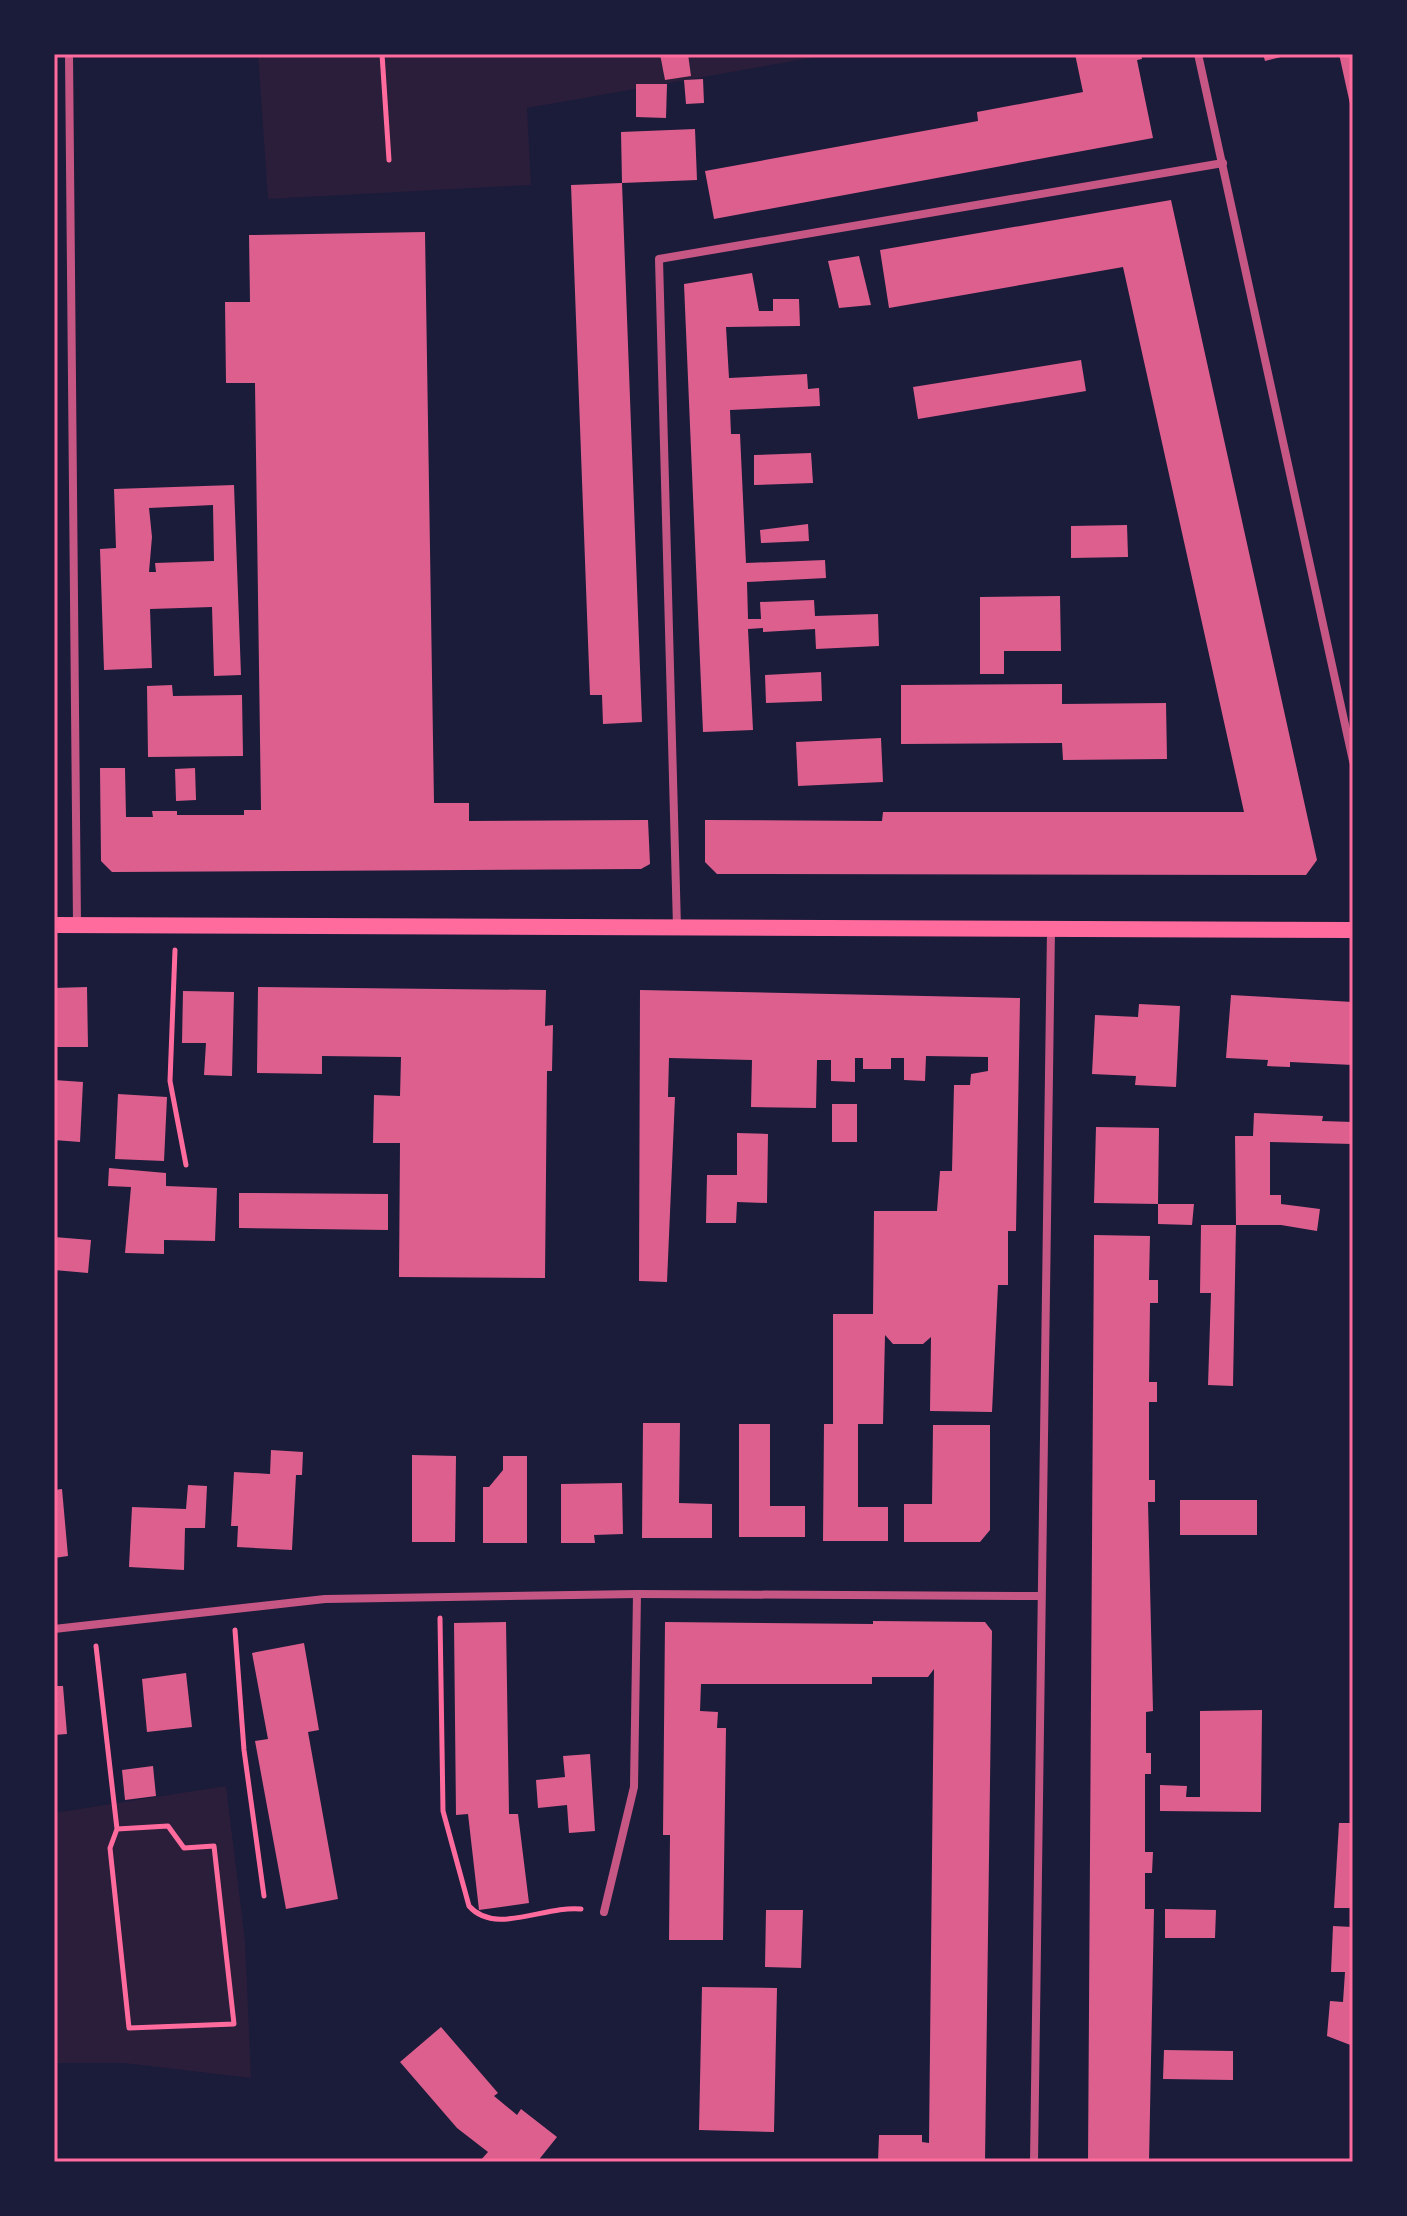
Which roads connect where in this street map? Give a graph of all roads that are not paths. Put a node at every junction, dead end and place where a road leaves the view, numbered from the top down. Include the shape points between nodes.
1 (69, 54) edge
2 (1198, 54) edge
3 (1223, 163) junction
4 (1353, 761) edge
5 (54, 925) edge
6 (77, 925) junction
7 (677, 927) junction
8 (1051, 929) junction
9 (1353, 930) edge
10 (637, 1594) junction
11 (1041, 1596) junction
12 (54, 1629) edge
13 (604, 1912) road end
14 (1034, 2162) edge

1 - 6 street
2 - 3 street
3 - 4 street
3 - 7 street via 659,259
5 - 6 main road
6 - 7 main road
7 - 8 main road
8 - 9 main road
8 - 11 street
10 - 11 street
10 - 12 street via 325,1599
10 - 13 street via 634,1787
11 - 14 street

